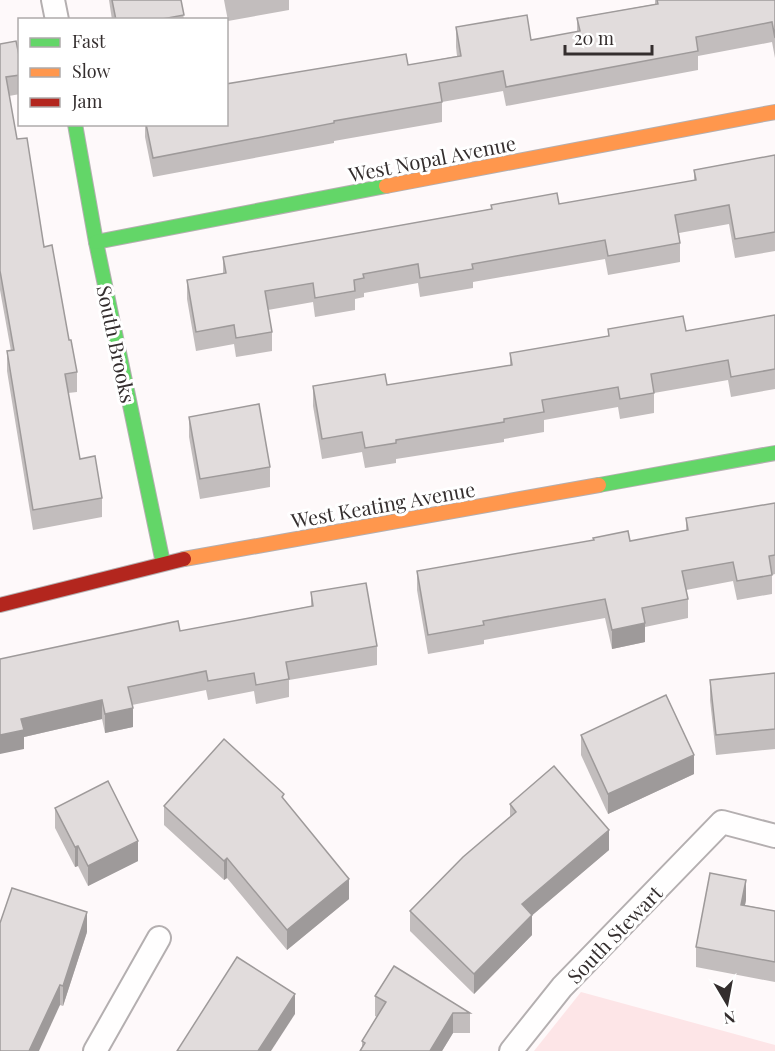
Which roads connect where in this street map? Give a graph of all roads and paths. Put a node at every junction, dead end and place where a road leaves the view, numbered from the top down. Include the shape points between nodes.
1 (53, 0) edge
2 (57, 18) edge
3 (775, 112) edge
4 (75, 126) edge
5 (96, 242) junction
6 (775, 453) edge
7 (163, 563) junction
8 (0, 605) edge
9 (775, 836) edge
10 (159, 938) dead end
11 (95, 1051) edge
12 (511, 1051) edge

1 - 2 street
3 - 5 street, West Nopal Avenue
4 - 5 street, South Brooks
5 - 7 street, South Brooks
6 - 7 street, West Keating Avenue
7 - 8 street, West Keating Avenue
9 - 12 street, South Stewart via 722,822 562,987
10 - 11 street

